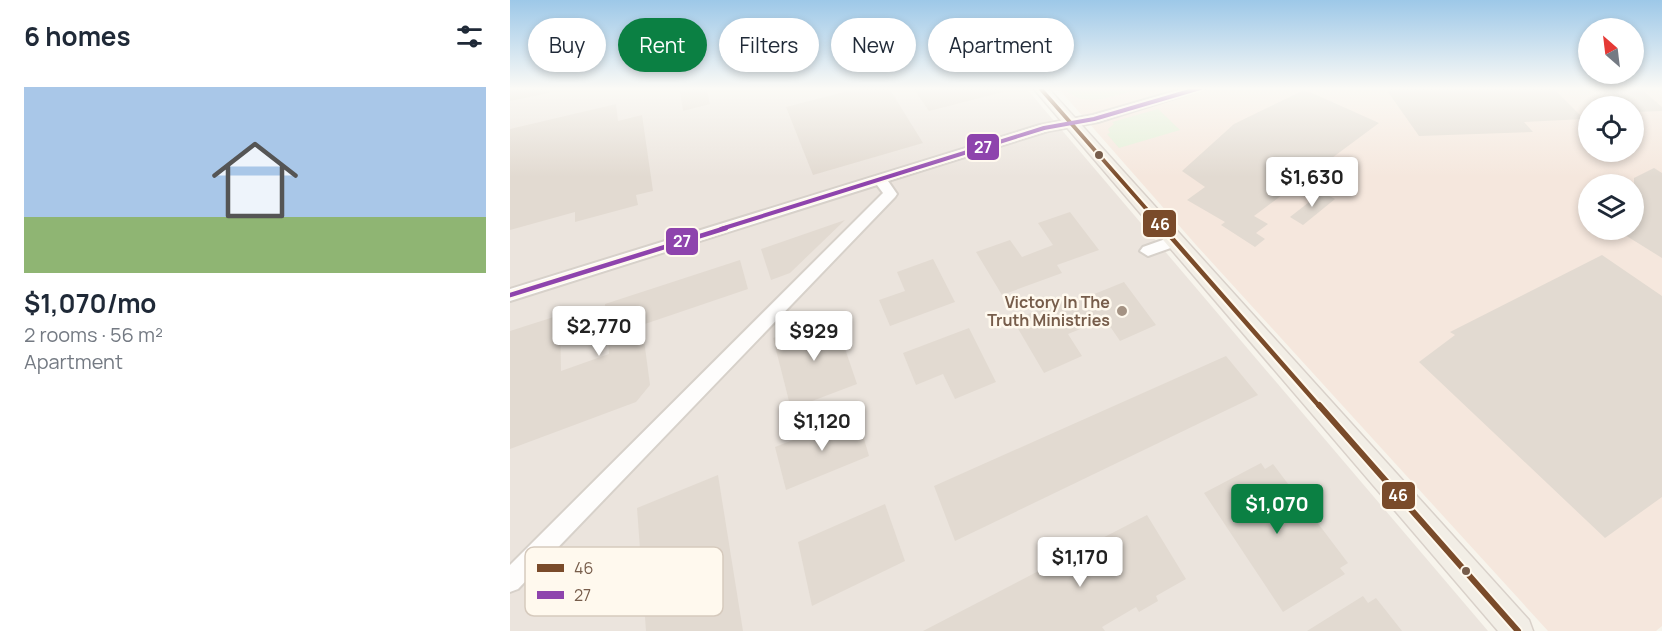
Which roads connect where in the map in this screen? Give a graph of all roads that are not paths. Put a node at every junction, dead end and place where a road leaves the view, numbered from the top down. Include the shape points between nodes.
1 (1065, 117) edge
2 (1076, 117) edge
3 (1099, 117) edge
4 (1069, 122) junction
5 (880, 180) junction
6 (1174, 241) junction
7 (1148, 251) dead end
8 (510, 295) edge
9 (543, 547) edge
10 (525, 566) edge
11 (510, 581) edge
12 (1518, 631) edge

1 - 4 main road
2 - 4 street
3 - 4 street
4 - 5 street
4 - 6 main road
5 - 8 street
5 - 9 street via 890,194
6 - 7 street
6 - 12 main road
10 - 11 street

